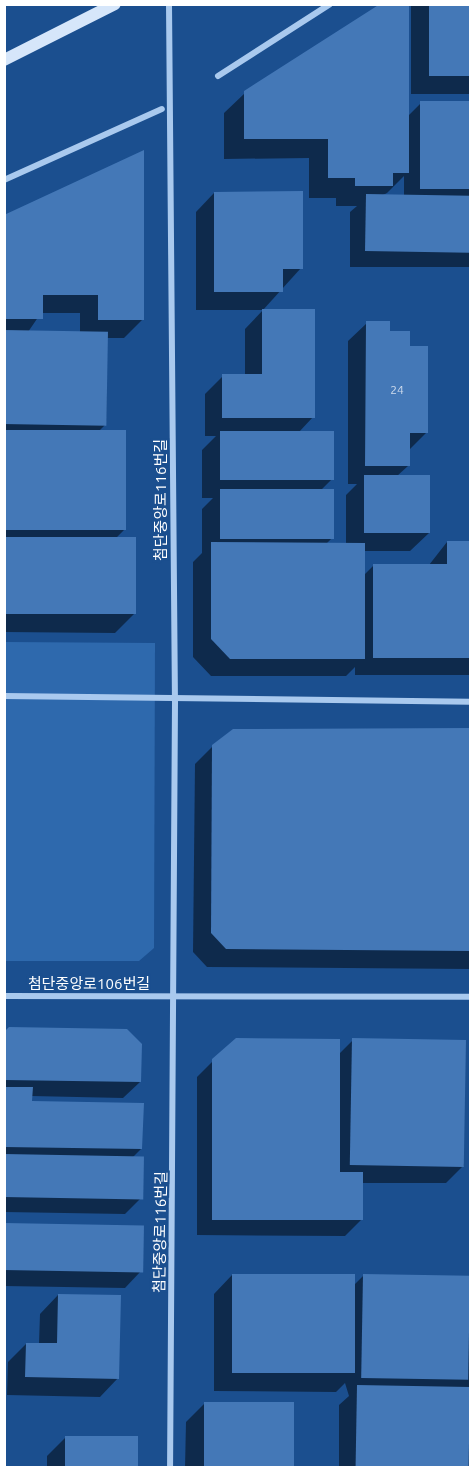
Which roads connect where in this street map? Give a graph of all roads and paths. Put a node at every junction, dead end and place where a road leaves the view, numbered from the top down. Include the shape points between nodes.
1 (115, 4) edge
2 (169, 4) edge
3 (330, 4) edge
4 (4, 60) edge
5 (218, 76) dead end
6 (162, 109) dead end
7 (4, 180) edge
8 (4, 696) edge
9 (175, 702) junction
10 (471, 702) edge
11 (4, 996) edge
12 (174, 996) junction
13 (471, 997) edge
14 (170, 1467) edge

1 - 4 street
2 - 9 street, 첨단중앙로116번길
3 - 5 street
6 - 7 street
8 - 9 street
9 - 10 street
9 - 12 street, 첨단중앙로116번길
11 - 12 street, 첨단중앙로106번길
12 - 13 street
12 - 14 street, 첨단중앙로116번길

